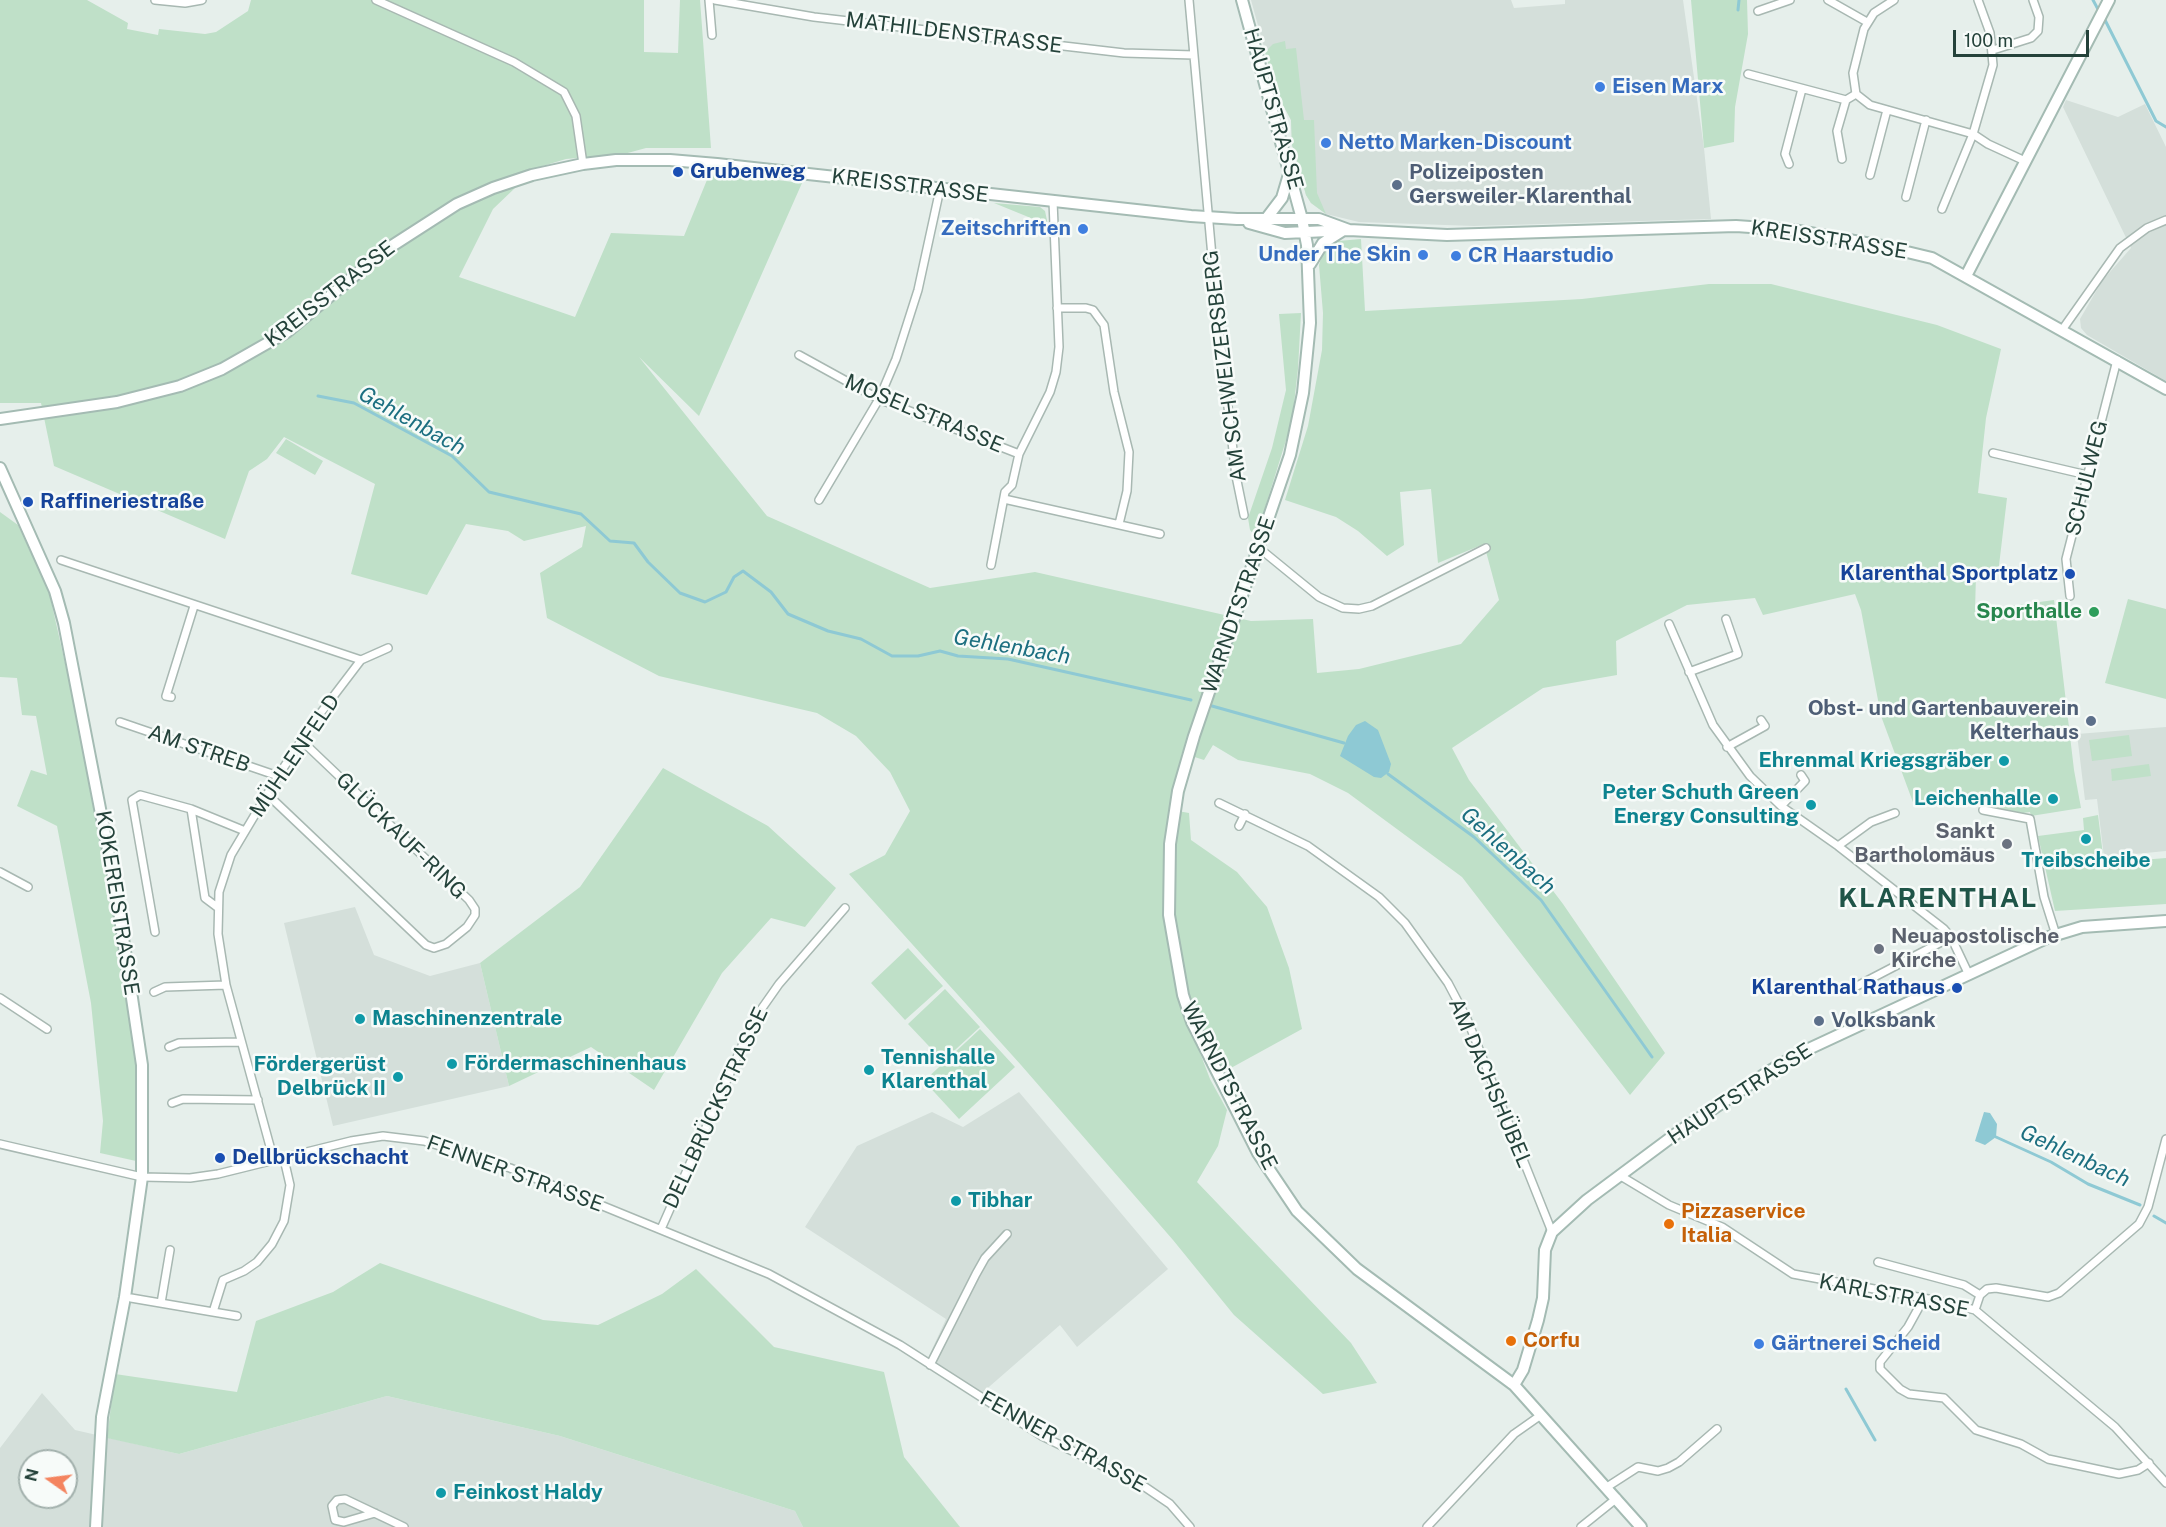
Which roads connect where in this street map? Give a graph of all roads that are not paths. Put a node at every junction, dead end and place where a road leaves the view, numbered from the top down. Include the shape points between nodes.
1 (155, 0) edge
2 (202, 0) edge
3 (376, 0) edge
4 (709, 0) edge
5 (715, 0) edge
6 (1189, 0) edge
7 (1242, 0) edge
8 (1791, 0) edge
9 (1828, 0) edge
10 (1894, 0) edge
11 (1978, 0) edge
12 (2033, 0) edge
13 (2109, 0) edge
14 (1758, 11) dead end
15 (1867, 22) junction
16 (712, 35) dead end
17 (1993, 50) junction
18 (1194, 55) junction
19 (1748, 74) dead end
20 (1802, 88) junction
21 (1856, 94) junction
22 (1846, 100) junction
23 (1887, 110) junction
24 (1926, 120) junction
25 (1973, 134) junction
26 (1842, 159) dead end
27 (2025, 161) junction
28 (584, 164) junction
29 (1789, 164) dead end
30 (1290, 171) junction
31 (1870, 175) dead end
32 (940, 189) junction
33 (1906, 197) dead end
34 (1053, 201) junction
35 (1942, 209) dead end
36 (1207, 217) junction
37 (1237, 219) junction
38 (1266, 219) junction
39 (1302, 219) junction
40 (2166, 220) edge
41 (1348, 230) junction
42 (1305, 232) junction
43 (1309, 267) junction
44 (1966, 276) junction
45 (1058, 308) junction
46 (2062, 330) junction
47 (799, 355) dead end
48 (2117, 360) junction
49 (2166, 389) edge
50 (879, 399) junction
51 (0, 419) edge
52 (1993, 453) dead end
53 (1019, 454) junction
54 (0, 468) edge
55 (2087, 475) junction
56 (1004, 499) junction
57 (819, 500) dead end
58 (1244, 515) dead end
59 (1119, 524) junction
60 (1160, 534) dead end
61 (1259, 548) junction
62 (1486, 549) dead end
63 (61, 560) dead end
64 (991, 565) dead end
65 (2070, 596) dead end
66 (194, 606) junction
67 (1726, 619) dead end
68 (1669, 624) dead end
69 (388, 648) dead end
70 (361, 660) junction
71 (1689, 672) junction
72 (171, 697) dead end
73 (1761, 720) dead end
74 (120, 722) dead end
75 (301, 740) junction
76 (1727, 747) junction
77 (278, 776) junction
78 (1801, 776) dead end
79 (267, 794) junction
80 (1219, 802) dead end
81 (1781, 806) junction
82 (191, 809) junction
83 (1983, 810) dead end
84 (1895, 813) dead end
85 (1245, 814) junction
86 (1239, 826) dead end
87 (245, 831) junction
88 (1838, 846) junction
89 (0, 872) edge
90 (28, 887) dead end
91 (217, 908) junction
92 (845, 908) dead end
93 (2166, 921) edge
94 (155, 932) dead end
95 (2056, 934) junction
96 (1951, 937) junction
97 (1969, 975) junction
98 (226, 985) junction
99 (1855, 987) dead end
100 (154, 992) dead end
101 (0, 998) edge
102 (47, 1029) dead end
103 (241, 1042) junction
104 (169, 1047) dead end
105 (258, 1100) junction
106 (172, 1103) dead end
107 (2166, 1139) edge
108 (0, 1144) edge
109 (284, 1158) junction
110 (274, 1161) junction
111 (1619, 1175) junction
112 (142, 1177) junction
113 (661, 1229) junction
114 (1552, 1232) junction
115 (1007, 1234) dead end
116 (170, 1250) dead end
117 (1878, 1262) dead end
118 (1980, 1295) junction
119 (131, 1298) dead end
120 (1924, 1298) junction
121 (161, 1303) junction
122 (1975, 1310) junction
123 (213, 1312) junction
124 (237, 1316) dead end
125 (930, 1365) junction
126 (1514, 1385) junction
127 (1541, 1415) junction
128 (1717, 1429) dead end
129 (2149, 1463) junction
130 (2166, 1483) edge
131 (1607, 1487) junction
132 (1617, 1498) junction
133 (375, 1514) junction
134 (96, 1527) edge
135 (404, 1527) edge
136 (1190, 1527) edge
137 (1427, 1527) edge
138 (1581, 1527) edge
139 (1641, 1527) edge

1 - 2 street
3 - 28 street via 514,62 564,92 576,116
4 - 16 street
5 - 18 street, MATHILDENSTRASSE via 814,17 1124,53
6 - 18 street, AM SCHWEIZERSBERG
7 - 30 street, HAUPTSTRASSE
8 - 14 street
9 - 15 street
10 - 15 street via 1881,6
11 - 17 street
12 - 17 street via 2039,17 2038,31 2031,38
13 - 27 street
15 - 21 street via 1853,73
17 - 25 street via 1991,77
18 - 36 street, AM SCHWEIZERSBERG
19 - 20 street
20 - 22 street
20 - 29 street via 1785,154
21 - 22 street
21 - 23 street via 1870,105
22 - 26 street via 1837,131
23 - 24 street
23 - 31 street
24 - 25 street
24 - 33 street
25 - 27 street
25 - 35 street
27 - 44 street
28 - 32 street, KREISSTRASSE via 670,160
28 - 51 street, KREISSTRASSE via 532,175 457,204 384,251 287,332 222,369 180,386 117,402
30 - 38 street via 1281,198
30 - 39 street, HAUPTSTRASSE
32 - 34 street, KREISSTRASSE
32 - 50 street via 910,321
34 - 36 street, KREISSTRASSE
34 - 45 street
36 - 37 street, KREISSTRASSE
36 - 58 street, AM SCHWEIZERSBERG via 1236,476
37 - 38 street, KREISSTRASSE
37 - 42 street, KREISSTRASSE via 1285,233
38 - 39 street, KREISSTRASSE
39 - 41 street, KREISSTRASSE via 1323,220
39 - 42 street, WARNDTSTRASSE
40 - 46 street via 2147,228 2120,248
41 - 42 street, KREISSTRASSE
41 - 43 street via 1323,243
41 - 44 street, KREISSTRASSE via 1447,235 1762,227 1903,250 1932,258
42 - 43 street, WARNDTSTRASSE
43 - 61 street, WARNDTSTRASSE via 1310,331 1299,423
44 - 46 street, KREISSTRASSE
45 - 53 street via 1056,372
45 - 59 street via 1092,310 1104,326 1114,392 1129,452 1127,491
46 - 48 street, KREISSTRASSE
47 - 50 street, MOSELSTRASSE
48 - 49 street, KREISSTRASSE
48 - 55 street, SCHULWEG
50 - 53 street, MOSELSTRASSE
50 - 57 street
52 - 55 street
53 - 56 street via 1012,485
54 - 112 street, KOKEREISTRASSE via 60,608 97,786 142,1065
55 - 65 street, SCHULWEG via 2065,565
56 - 59 street
56 - 64 street
59 - 60 street
61 - 62 street via 1319,597 1344,608 1359,609
61 - 126 street, WARNDTSTRASSE via 1194,736 1170,844 1169,915 1192,1022 1258,1154 1297,1211 1357,1269
63 - 66 street
66 - 70 street
66 - 72 street via 166,696
67 - 71 street via 1738,654
68 - 71 street
69 - 70 street
70 - 75 street, MÜHLENFELD
71 - 76 street
73 - 76 street via 1766,726
74 - 77 street, AM STREB
75 - 77 street, MÜHLENFELD
75 - 79 street, GLÜCKAUF-RING via 469,900 475,909 467,927 446,944 434,948 426,945
76 - 81 street
77 - 79 street, MÜHLENFELD
78 - 81 street via 1805,781
79 - 87 street, MÜHLENFELD
80 - 85 street, AM DACHSHÜBEL
81 - 88 street
82 - 87 street
82 - 91 street via 205,898
82 - 94 street via 140,795 132,800
83 - 95 street via 2030,819 2044,897
84 - 88 street via 1871,822
85 - 86 street
85 - 114 street, AM DACHSHÜBEL via 1339,866 1379,897 1426,951 1467,1019
87 - 91 street, MÜHLENFELD via 224,872
88 - 96 street
89 - 90 street
91 - 98 street, MÜHLENFELD
92 - 113 street, DELLBRÜCKSTRASSE via 791,968 753,1021
93 - 95 street, HAUPTSTRASSE via 2082,927
95 - 97 street, HAUPTSTRASSE
96 - 97 street
96 - 99 street
97 - 111 street, HAUPTSTRASSE via 1800,1053
98 - 100 street via 165,987
98 - 103 street, MÜHLENFELD
101 - 102 street
103 - 104 street via 179,1043
103 - 105 street, MÜHLENFELD
105 - 106 street via 183,1099
105 - 110 street, MÜHLENFELD
107 - 118 street via 2146,1213 2139,1224 2059,1293 2032,1296 1996,1288
108 - 112 street, FENNER STRASSE
109 - 110 street, FENNER STRASSE
109 - 113 street, FENNER STRASSE via 368,1138 412,1138 510,1168
109 - 123 street via 290,1185 284,1221 257,1262 223,1280
110 - 112 street, FENNER STRASSE via 190,1178
111 - 114 street, HAUPTSTRASSE
111 - 120 street, KARLSTRASSE via 1646,1193 1731,1232 1792,1274
112 - 134 street, KOKEREISTRASSE via 102,1417
113 - 125 street, FENNER STRASSE via 769,1274
114 - 126 street via 1545,1250 1538,1320 1523,1370
115 - 125 street via 980,1266
116 - 121 street
117 - 118 street, KARLSTRASSE via 1964,1285
118 - 122 street
119 - 121 street
120 - 122 street, KARLSTRASSE
120 - 129 street via 1908,1327 1880,1362 1883,1373 1900,1389 1909,1394 1944,1398 1976,1430 2021,1444 2049,1459 2119,1474
121 - 123 street
122 - 129 street, KARLSTRASSE via 2115,1427
123 - 124 street
125 - 136 street, FENNER STRASSE via 1042,1436 1145,1487 1170,1504
126 - 127 street, WARNDTSTRASSE
127 - 131 street, WARNDTSTRASSE
127 - 137 street via 1514,1434
128 - 131 street via 1668,1468 1658,1471 1638,1467
129 - 130 street, KARLSTRASSE
131 - 132 street, WARNDTSTRASSE
132 - 138 street
132 - 139 street, WARNDTSTRASSE
133 - 133 street via 345,1499 337,1500 331,1513 335,1520 344,1522
133 - 135 street

